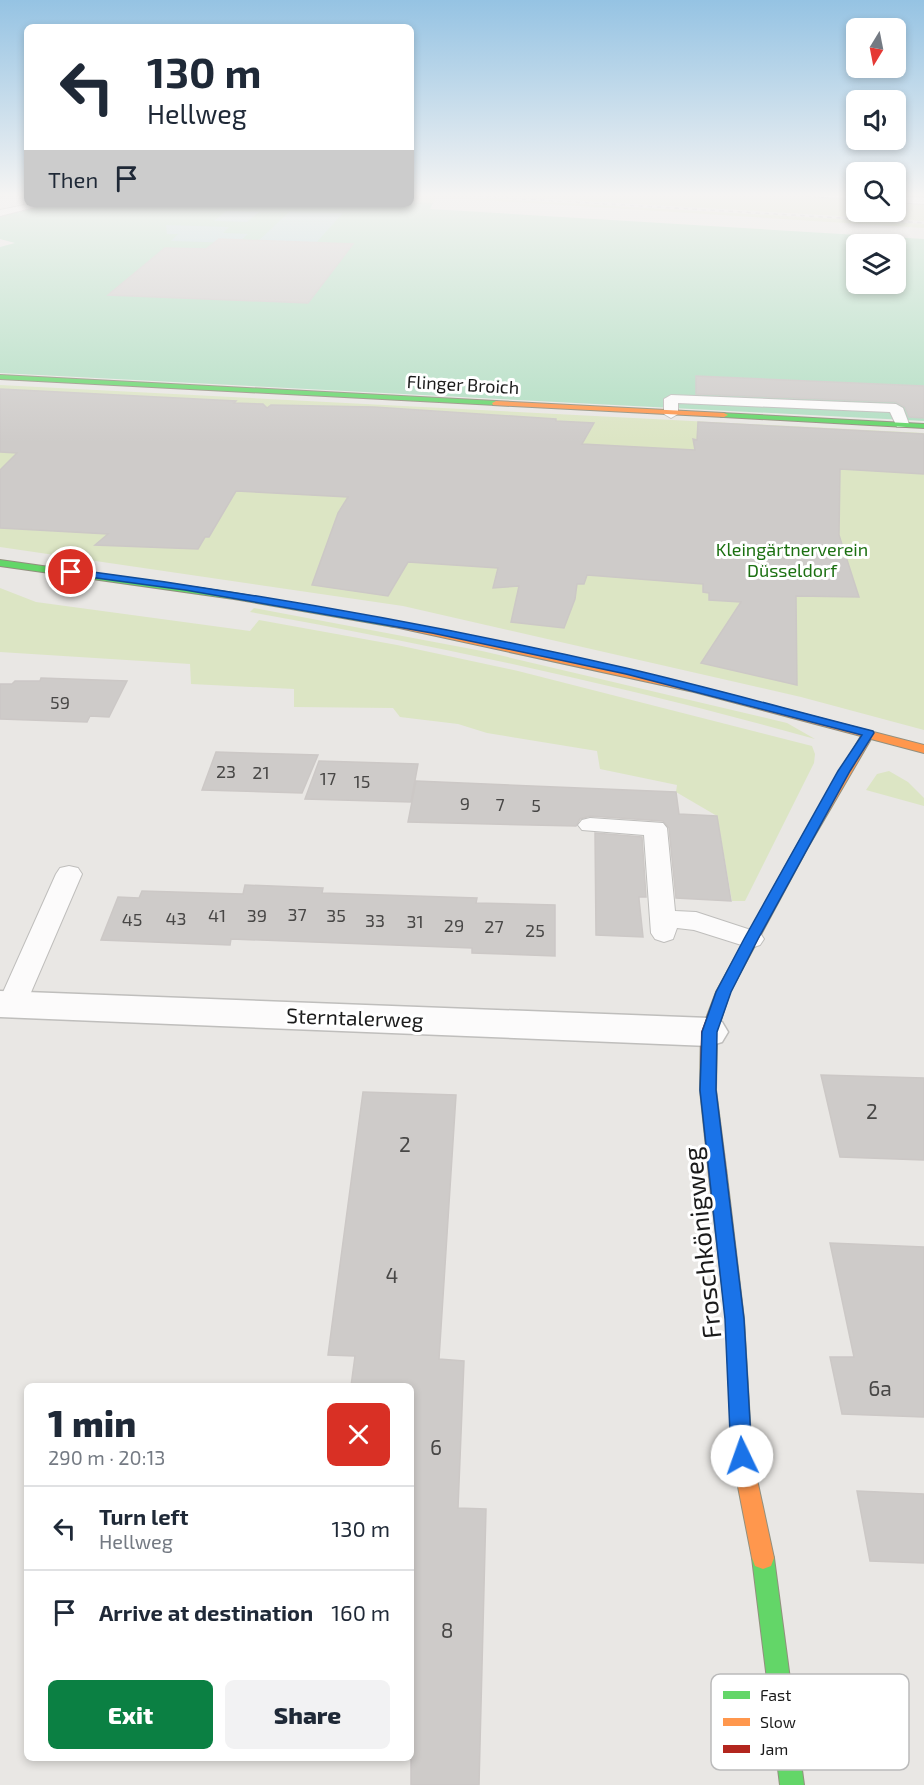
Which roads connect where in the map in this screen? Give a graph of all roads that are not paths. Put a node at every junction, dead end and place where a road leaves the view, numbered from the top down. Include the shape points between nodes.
1 (0, 377) edge
2 (671, 414) joint
3 (902, 424) joint
4 (924, 426) edge
5 (0, 563) edge
6 (868, 733) junction
7 (924, 749) edge
8 (590, 825) dead end
9 (69, 874) dead end
10 (751, 939) junction
11 (6, 1004) edge
12 (709, 1032) junction
13 (778, 1674) edge
14 (790, 1770) edge
15 (792, 1785) edge

1 - 2 street, Flinger Broich
2 - 3 lane via 671,399 896,408
3 - 4 street
5 - 6 street via 185,587 432,630 637,674
6 - 7 street
6 - 10 street, Froschkönigweg
8 - 10 lane via 655,828 664,926 696,921
9 - 11 lane
10 - 12 street, Froschkönigweg via 723,992
11 - 12 street, Sterntalerweg
12 - 13 street, Froschkönigweg via 708,1090 735,1319 742,1456 764,1565
14 - 15 street, Froschkönigweg

